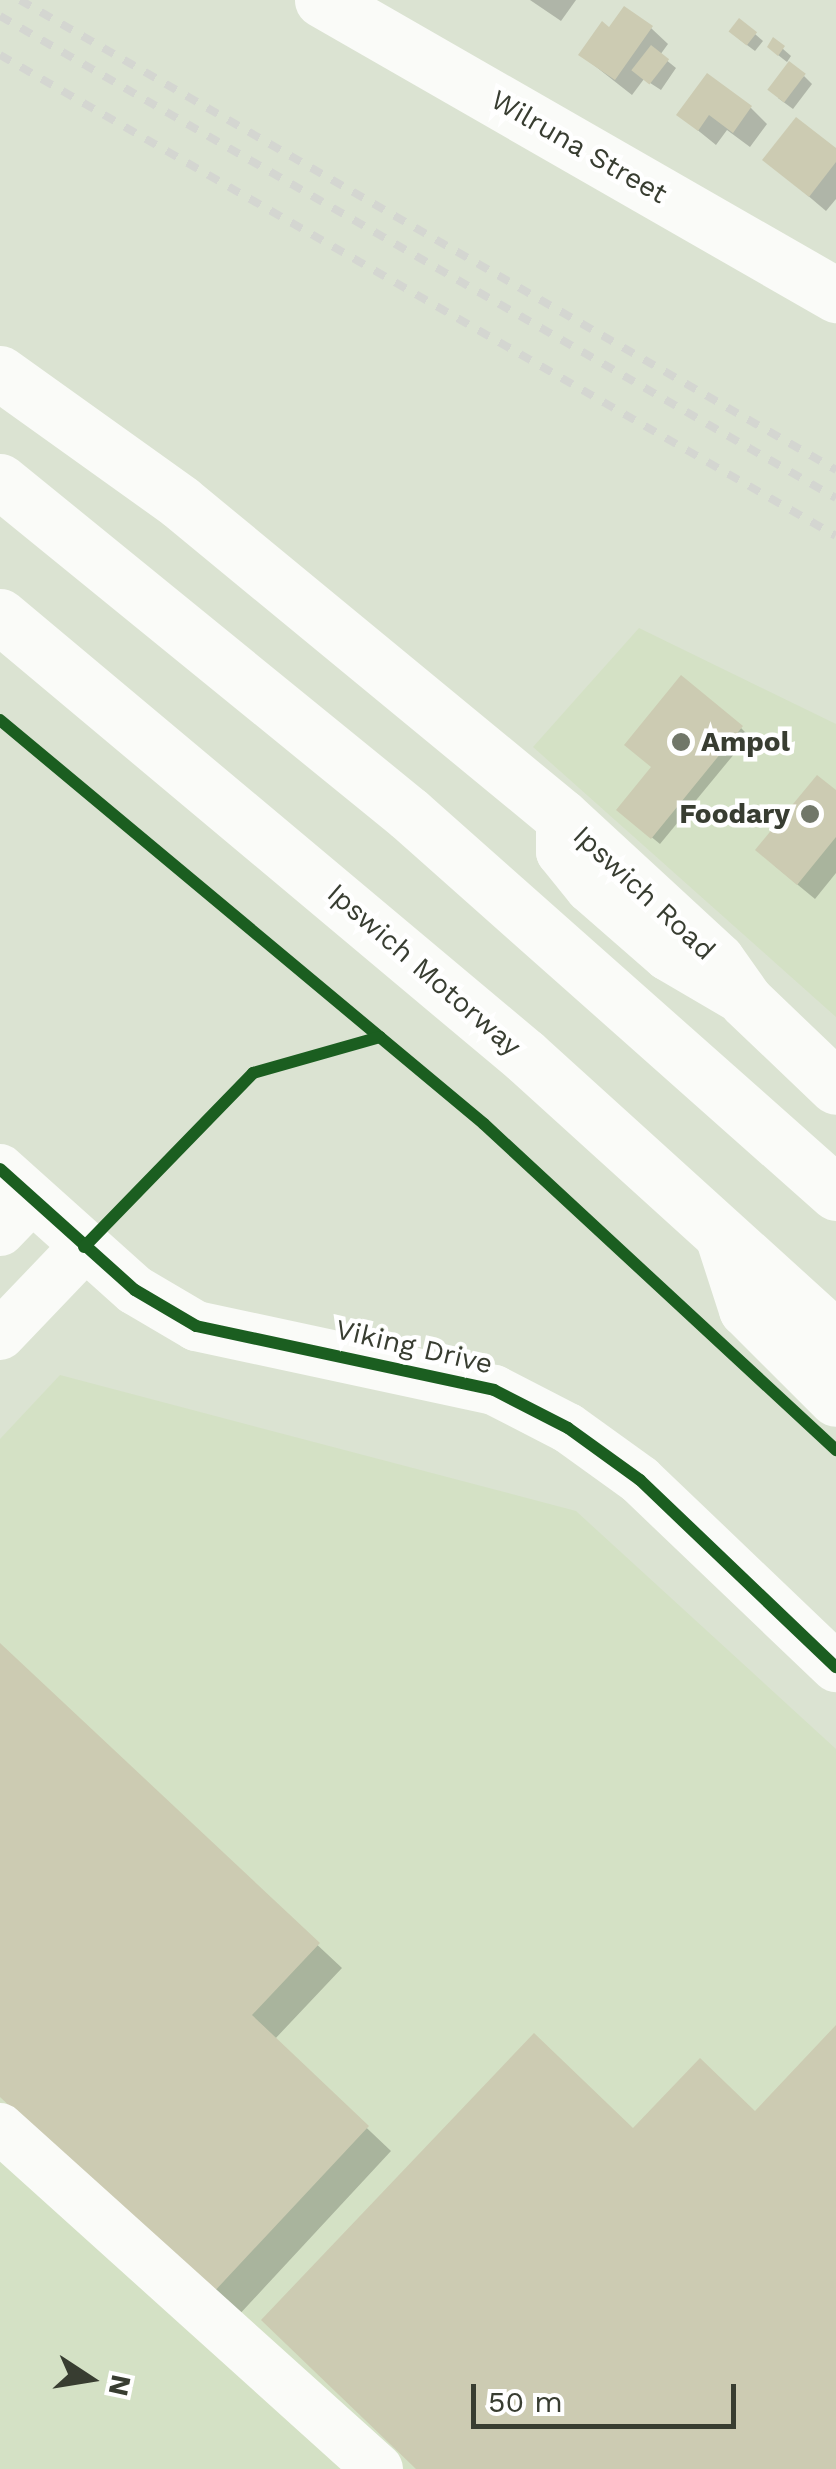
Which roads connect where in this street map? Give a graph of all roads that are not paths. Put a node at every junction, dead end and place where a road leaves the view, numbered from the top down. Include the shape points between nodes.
1 (322, 0) edge
2 (836, 295) edge
3 (0, 373) edge
4 (0, 481) edge
5 (0, 616) edge
6 (836, 1087) edge
7 (836, 1193) edge
8 (10, 1200) edge
9 (722, 1234) junction
10 (84, 1247) junction
11 (0, 1336) edge
12 (836, 1338) edge
13 (836, 1399) edge
14 (836, 1667) edge
15 (0, 2128) edge
16 (378, 2469) edge

1 - 2 main road, Wilruna Street
3 - 6 main road, Ipswich Road via 180,502 562,816 717,960 746,1001
4 - 7 main road via 409,814
5 - 9 main road, Ipswich Motorway via 384,936
8 - 10 street, Viking Drive
9 - 12 main road, Ipswich Motorway
9 - 13 main road via 746,1309
10 - 11 street
10 - 14 street, Viking Drive via 135,1290 196,1326 416,1368 494,1390 568,1428 640,1480
15 - 16 street

